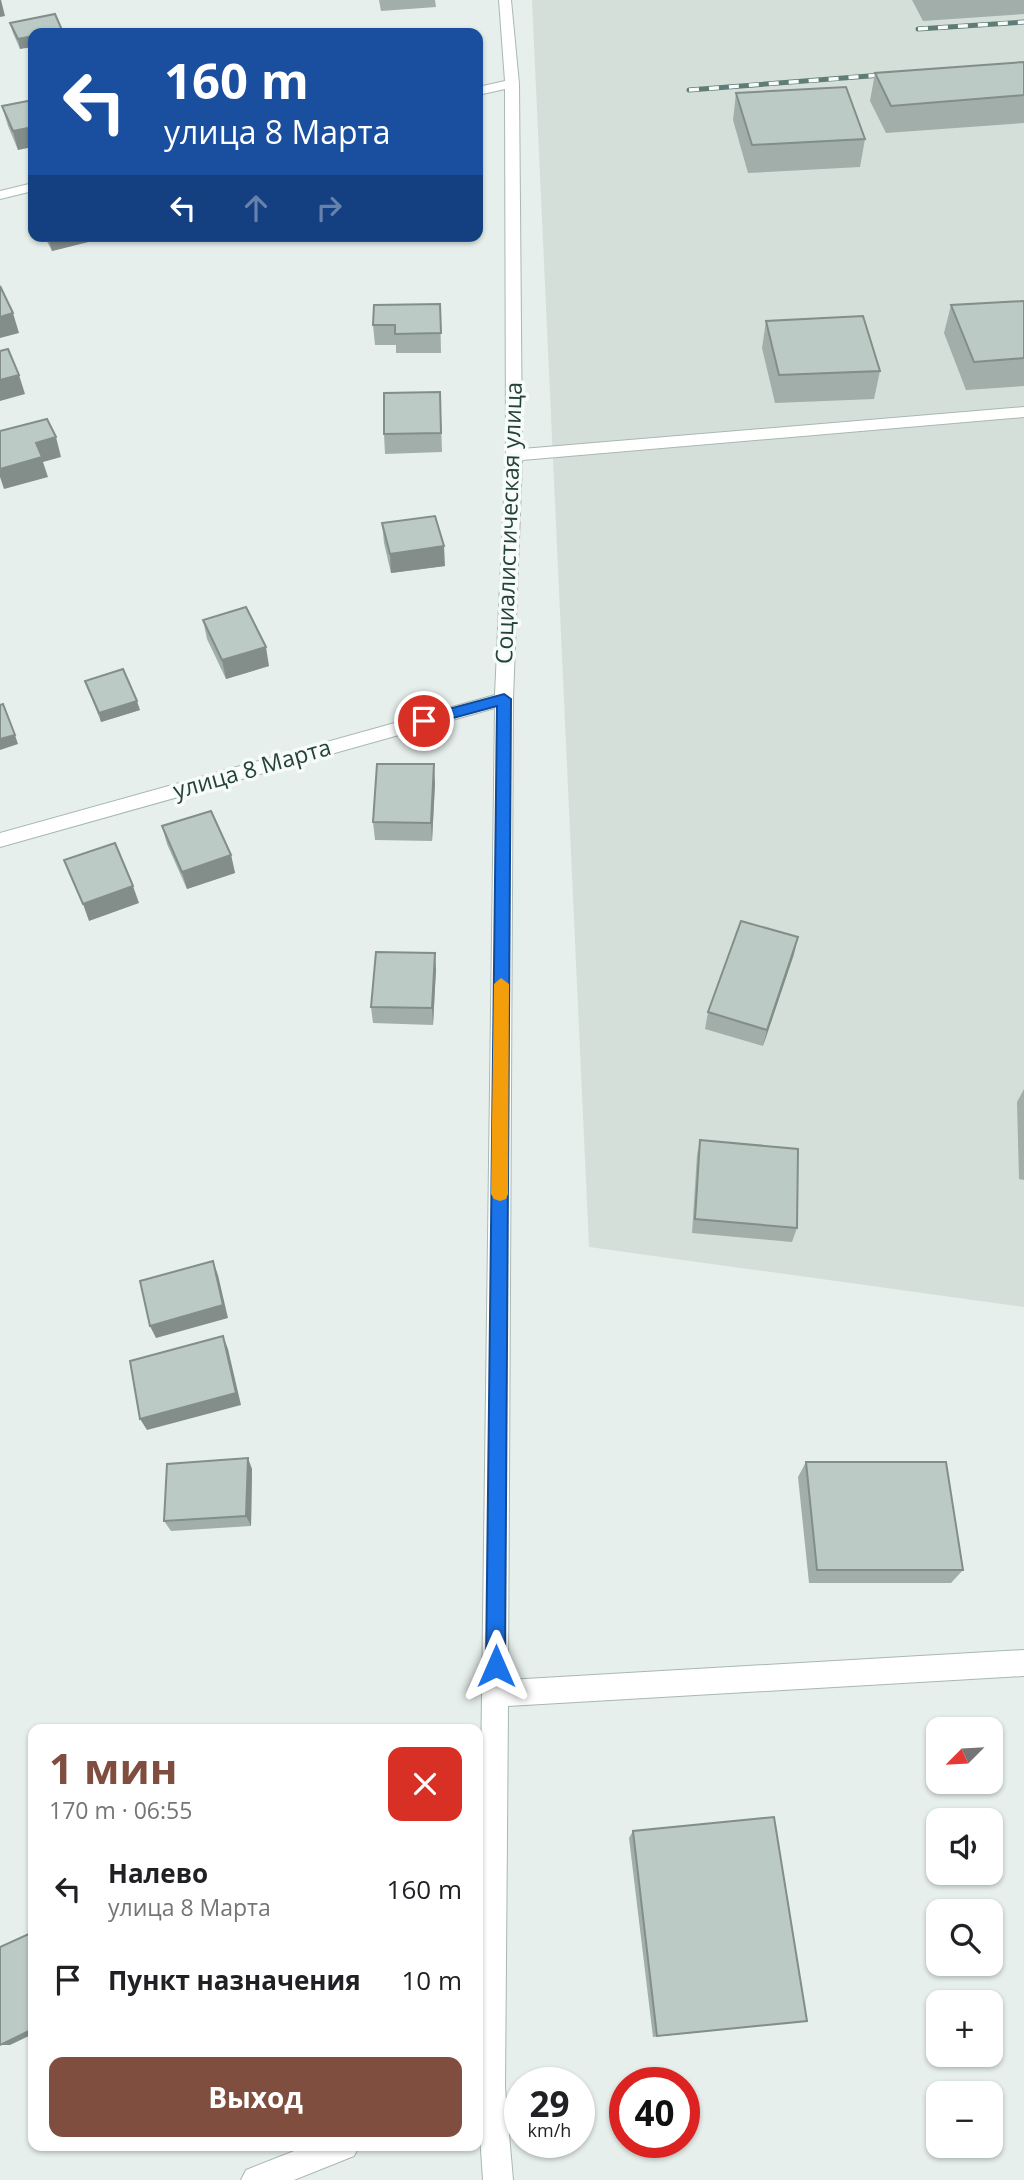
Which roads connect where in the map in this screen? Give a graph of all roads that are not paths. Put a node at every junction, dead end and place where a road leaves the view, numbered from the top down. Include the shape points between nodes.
1 (505, 0) edge
2 (512, 84) junction
3 (483, 90) edge
4 (28, 188) edge
5 (0, 195) edge
6 (1024, 412) edge
7 (514, 455) junction
8 (504, 699) junction
9 (0, 840) edge
10 (1024, 1663) edge
11 (495, 1694) junction
12 (484, 2091) edge
13 (331, 2151) edge
14 (256, 2180) edge
15 (498, 2180) edge

1 - 2 street, Социалистическая улица
2 - 3 street
2 - 7 street, Социалистическая улица
4 - 5 street
6 - 7 street
7 - 8 street, Социалистическая улица
8 - 9 street, улица 8 Марта
8 - 11 street, Социалистическая улица
10 - 11 street
11 - 12 street, Социалистическая улица
12 - 15 street, Социалистическая улица
13 - 14 street

